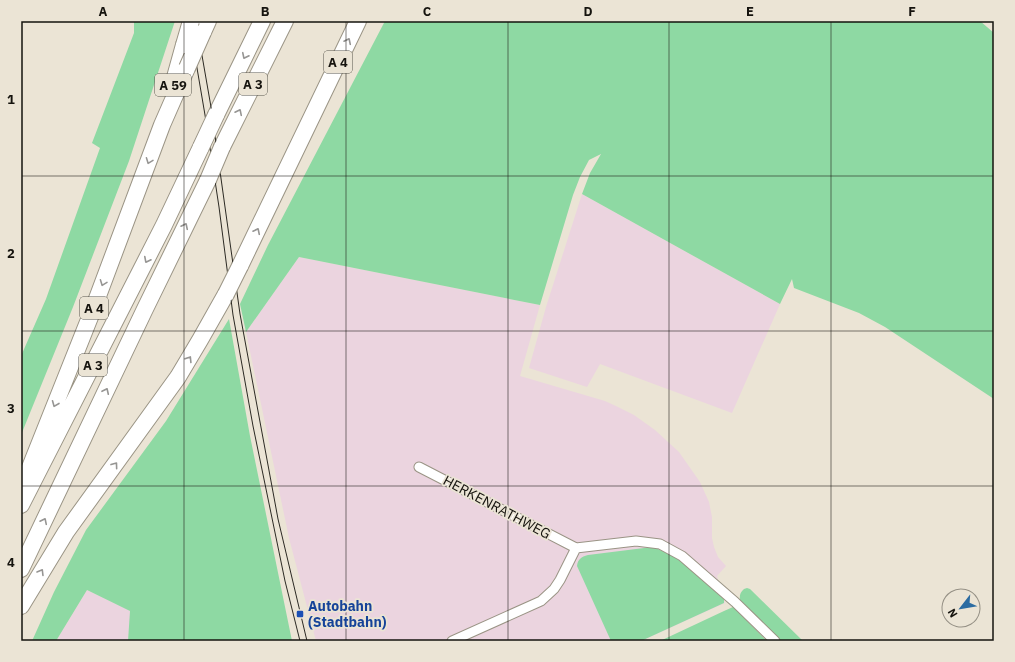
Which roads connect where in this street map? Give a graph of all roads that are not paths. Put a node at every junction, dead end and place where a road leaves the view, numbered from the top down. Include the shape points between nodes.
1 (191, 21) edge
2 (262, 21) edge
3 (285, 21) edge
4 (358, 21) edge
5 (205, 27) edge
6 (162, 125) junction
7 (419, 467) dead end
8 (21, 490) edge
9 (21, 505) edge
10 (576, 548) junction
11 (21, 569) edge
12 (21, 606) edge
13 (452, 641) edge
14 (775, 641) edge

1 - 6 highway, A 59, bridge
2 -> 9 highway, A 3, bridge via 161,232
11 -> 3 highway, A 3, bridge via 222,147
12 -> 4 highway, A 4, bridge via 66,532 178,377 200,340 240,266
5 - 6 highway, A 4, bridge
6 -> 8 highway, A 4 via 92,312
7 - 10 street, HERKENRATHWEG
10 - 13 street via 560,580 541,601
10 - 14 street via 636,541 660,544 682,556

